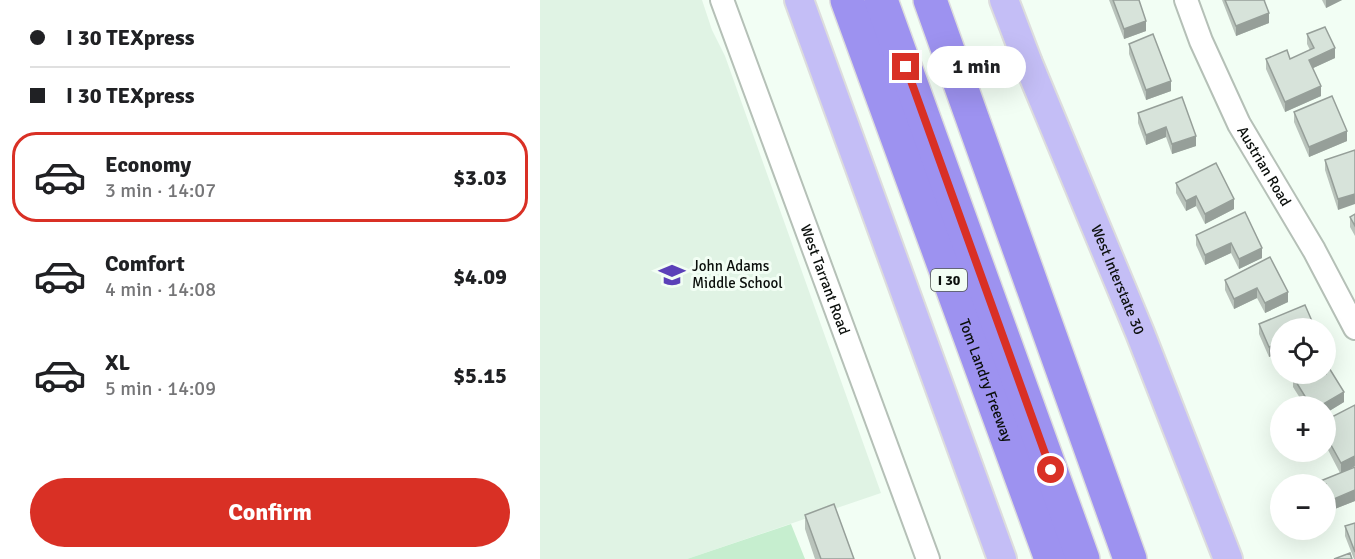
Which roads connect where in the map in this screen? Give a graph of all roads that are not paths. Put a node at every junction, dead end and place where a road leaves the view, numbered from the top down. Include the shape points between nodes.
1 (722, 0) edge
2 (799, 0) edge
3 (847, 0) edge
4 (881, 0) edge
5 (930, 0) edge
6 (1005, 0) edge
7 (1186, 0) edge
8 (1355, 328) edge
9 (928, 559) edge
10 (1002, 559) edge
11 (1051, 559) edge
12 (1083, 559) edge
13 (1130, 559) edge
14 (1228, 559) edge

1 - 9 street, West Tarrant Road
2 - 10 main road
3 - 11 highway, Tom Landry Freeway / I 30
4 - 12 highway
5 - 13 highway
6 - 14 main road, West Interstate 30
7 - 8 street, Austrian Road via 1239,124

